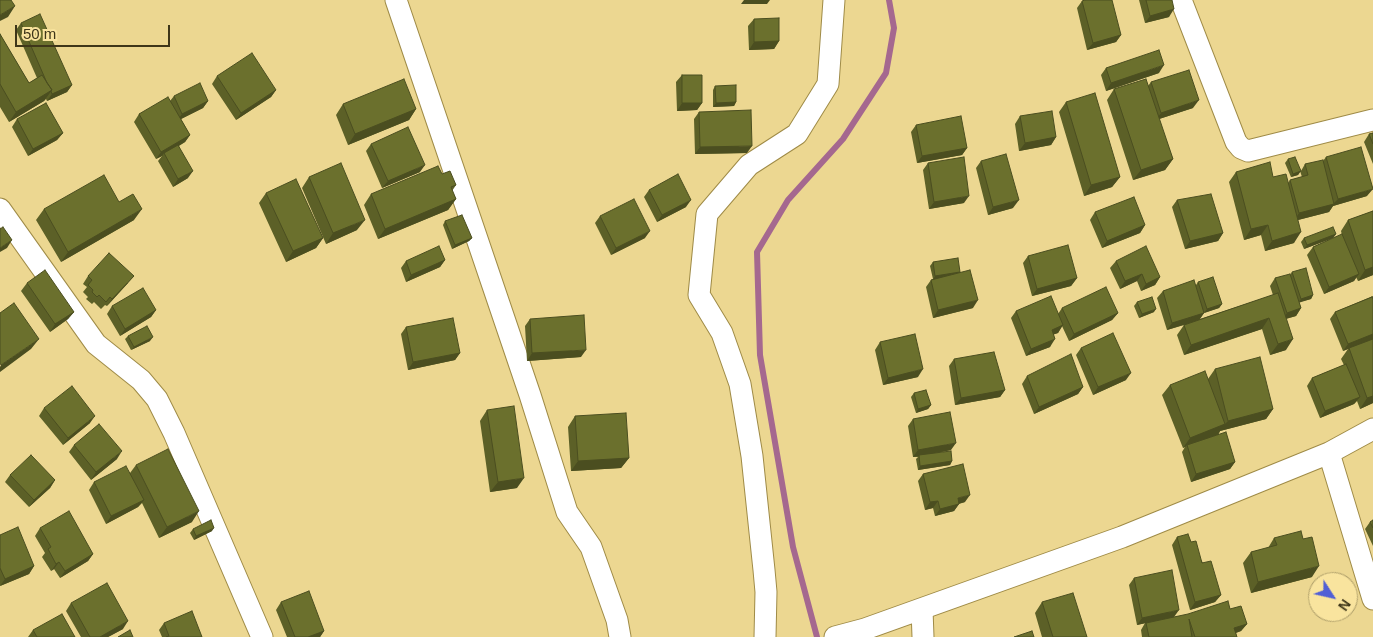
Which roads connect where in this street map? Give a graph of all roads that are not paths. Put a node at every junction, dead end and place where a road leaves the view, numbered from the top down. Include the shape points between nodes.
1 (396, 0) edge
2 (834, 0) edge
3 (1181, 0) edge
4 (1373, 120) edge
5 (0, 209) edge
6 (1373, 429) edge
7 (1329, 453) junction
8 (1373, 599) edge
9 (922, 609) junction
10 (262, 637) edge
11 (620, 637) edge
12 (765, 637) edge
13 (835, 637) edge
14 (923, 637) edge

1 - 11 street via 567,512 591,546
2 - 12 street via 828,84 797,134 749,165 707,214 699,295 722,333 740,384 752,456 764,570
3 - 4 street via 1241,148 1248,151
5 - 10 street via 96,344 140,380 157,399
6 - 7 street
7 - 8 street
7 - 9 street via 1122,537
9 - 13 street
9 - 14 street

